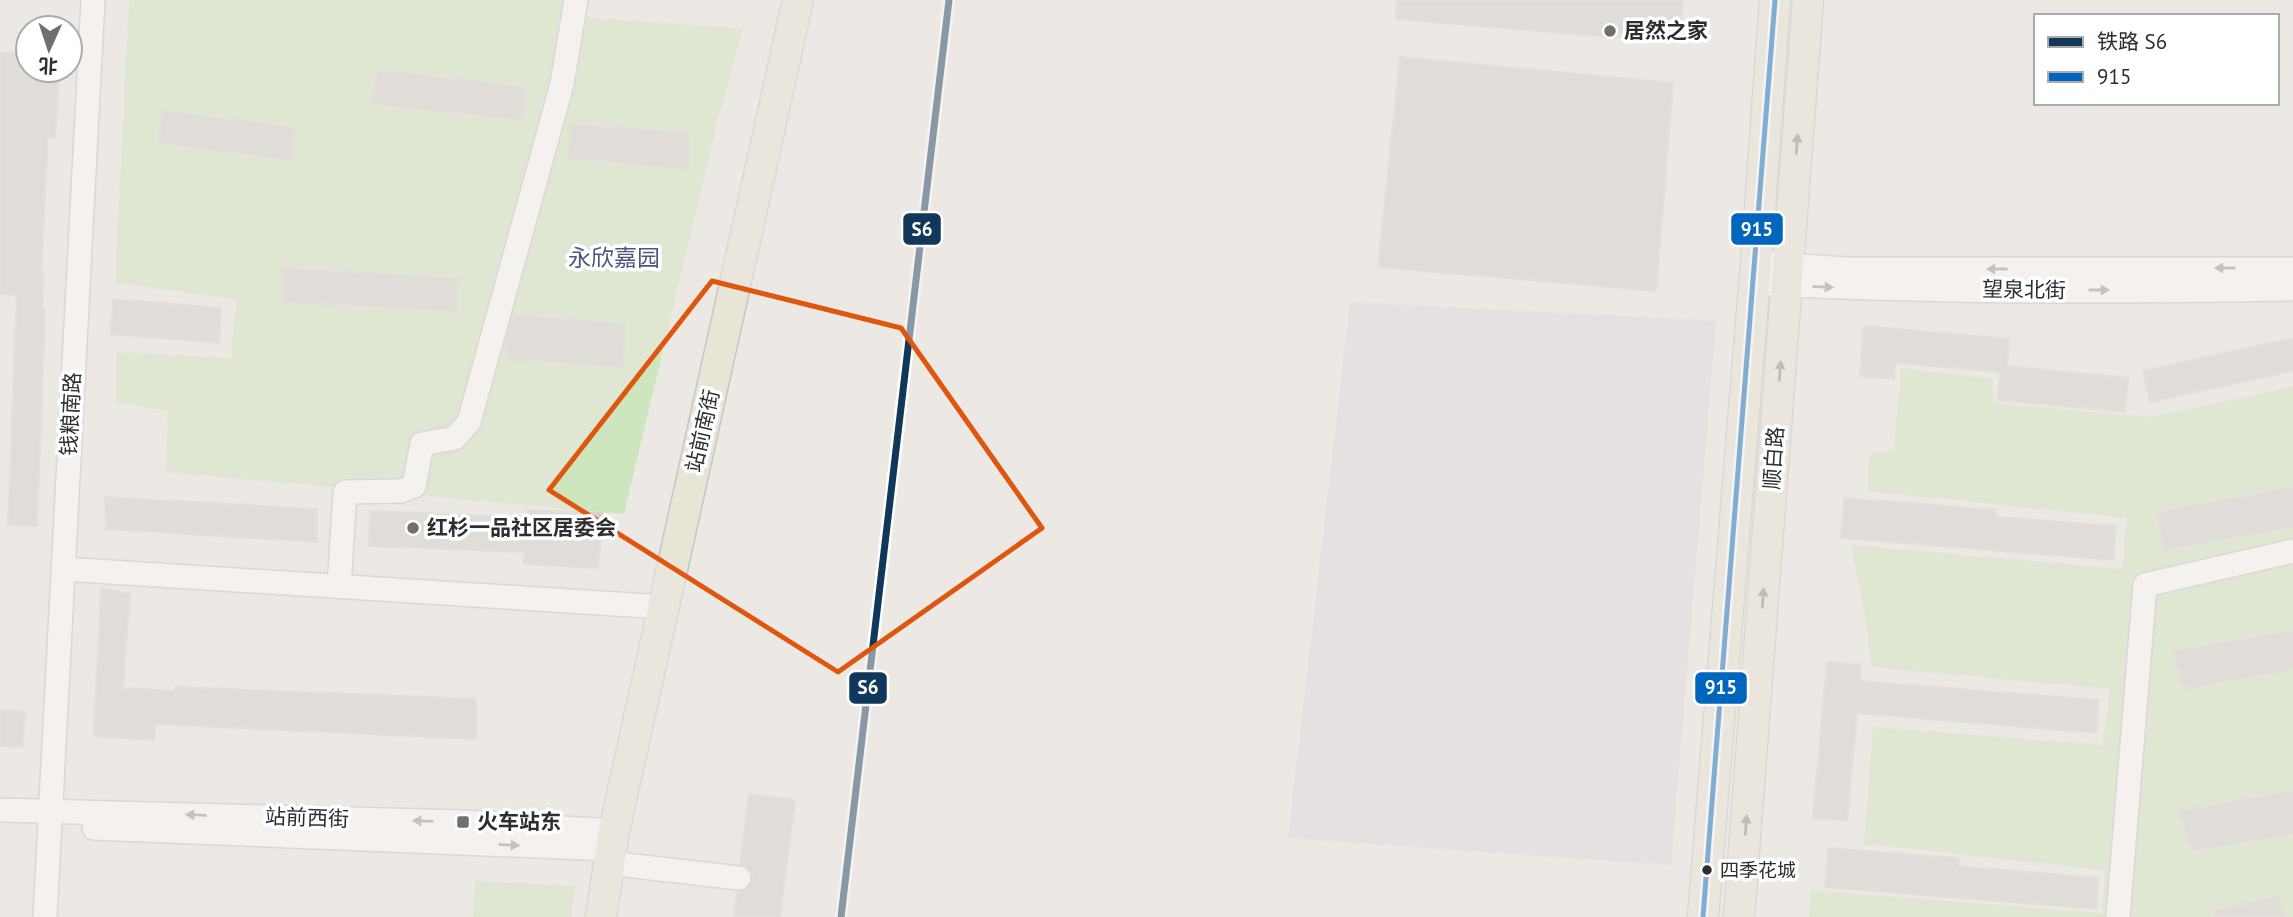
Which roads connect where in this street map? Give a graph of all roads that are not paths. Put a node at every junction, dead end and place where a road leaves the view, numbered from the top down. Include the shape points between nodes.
1 (93, 0) edge
2 (576, 0) edge
3 (798, 0) edge
4 (1775, 0) edge
5 (1808, 0) edge
6 (2293, 269) edge
7 (1755, 273) junction
8 (1787, 275) junction
9 (2293, 289) edge
10 (2293, 551) edge
11 (63, 569) junction
12 (339, 587) junction
13 (664, 607) junction
14 (0, 810) edge
15 (50, 819) junction
16 (0, 825) edge
17 (611, 848) junction
18 (739, 878) dead end
19 (45, 917) edge
20 (601, 917) edge
21 (1703, 917) edge
22 (1740, 917) edge
23 (2118, 917) edge

1 - 11 street, 钱粮南路
2 - 12 street via 562,84 469,422 455,438 422,444 414,486 401,491 345,492
3 - 13 main road, 站前南街
4 - 7 main road, 顺白路
8 -> 5 main road, 顺白路
6 -> 8 street, 望泉北街 via 1846,269
7 - 8 street, 望泉北街
7 - 21 main road, 顺白路
8 -> 9 street, 望泉北街 via 1829,288
22 -> 8 main road, 顺白路
10 - 23 street via 2145,585
11 - 12 street
11 - 15 street, 钱粮南路
12 - 13 street
13 - 17 main road, 站前南街
14 - 15 street, 站前西街
15 - 16 street, 站前西街
15 - 17 street, 站前西街 via 463,822
15 - 19 street, 钱粮南路
17 - 18 street, 站前西街
17 - 20 main road, 站前南街

